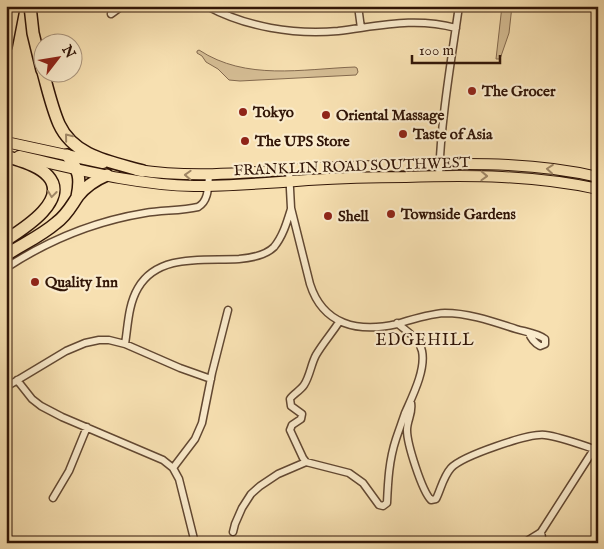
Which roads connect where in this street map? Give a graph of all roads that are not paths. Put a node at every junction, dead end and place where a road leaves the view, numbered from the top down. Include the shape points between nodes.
1 (14, 6) edge
2 (30, 6) edge
3 (122, 6) edge
4 (207, 6) edge
5 (358, 6) edge
6 (459, 6) edge
7 (111, 14) dead end
8 (360, 28) junction
9 (456, 28) junction
10 (33, 32) edge
11 (6, 46) edge
12 (46, 82) edge
13 (6, 142) edge
14 (6, 154) edge
15 (67, 155) junction
16 (439, 164) junction
17 (76, 169) junction
18 (289, 170) junction
19 (143, 171) junction
20 (107, 175) junction
21 (209, 175) junction
22 (439, 176) junction
23 (598, 177) edge
24 (289, 182) junction
25 (208, 186) junction
26 (598, 189) edge
27 (77, 197) junction
28 (291, 208) junction
29 (6, 240) edge
30 (6, 255) edge
31 (6, 268) edge
32 (228, 310) dead end
33 (339, 322) junction
34 (397, 324) junction
35 (529, 332) dead end
36 (125, 344) junction
37 (211, 378) junction
38 (17, 380) junction
39 (6, 387) edge
40 (411, 401) junction
41 (87, 428) junction
42 (596, 446) edge
43 (306, 462) junction
44 (173, 468) junction
45 (53, 498) dead end
46 (233, 532) dead end
47 (541, 532) junction
48 (195, 543) edge
49 (525, 543) edge
50 (543, 543) edge

1 - 11 highway
2 - 10 highway
3 - 7 street
4 - 8 street via 232,18 275,28 314,32
5 - 8 street
6 - 9 street
8 - 9 street via 414,22
9 - 16 street
19 -> 12 highway via 96,157 72,143 60,126
13 - 15 main road, FRANKLIN ROAD SOUTHWEST
14 - 17 main road, FRANKLIN ROAD SOUTHWEST
14 -> 29 highway via 43,172 53,186 46,210
15 - 17 highway
15 - 19 main road, FRANKLIN ROAD SOUTHWEST
16 - 18 main road, FRANKLIN ROAD SOUTHWEST
16 - 22 street
23 -> 16 main road, FRANKLIN ROAD SOUTHWEST via 509,165
17 - 20 main road, FRANKLIN ROAD SOUTHWEST
17 - 27 highway via 79,182
18 - 21 main road, FRANKLIN ROAD SOUTHWEST
18 - 24 street
21 -> 19 main road, FRANKLIN ROAD SOUTHWEST
20 - 25 main road, FRANKLIN ROAD SOUTHWEST via 157,184
20 - 27 highway via 94,181
21 - 25 street
22 - 24 main road, FRANKLIN ROAD SOUTHWEST
22 -> 26 main road, FRANKLIN ROAD SOUTHWEST via 538,179
24 - 25 main road, FRANKLIN ROAD SOUTHWEST
24 - 28 street
25 - 31 street via 205,202 198,208 144,213 104,223 59,240
27 - 30 highway via 58,222
28 - 33 street via 313,292 324,310
28 - 36 street via 279,240 266,253 248,258 178,262 149,274 138,287 131,304
32 - 37 street
33 - 34 street via 361,327
33 - 43 street via 317,354 304,384 290,399 291,406 302,414 290,430
34 - 35 street via 432,314 458,314
34 - 40 street via 415,338 422,351
36 - 37 street
36 - 38 street via 109,340 85,343
37 - 44 street via 199,431
38 - 39 street
38 - 41 street via 36,403
40 - 42 street via 408,434 424,489 431,500 436,499 456,463 508,442 546,435
40 - 43 street via 390,461 387,503 384,506 349,473
41 - 44 street via 163,460
41 - 45 street via 69,471
42 - 47 street
43 - 46 street via 278,474 251,494
44 - 48 street via 179,479
47 - 49 street
47 - 50 street

